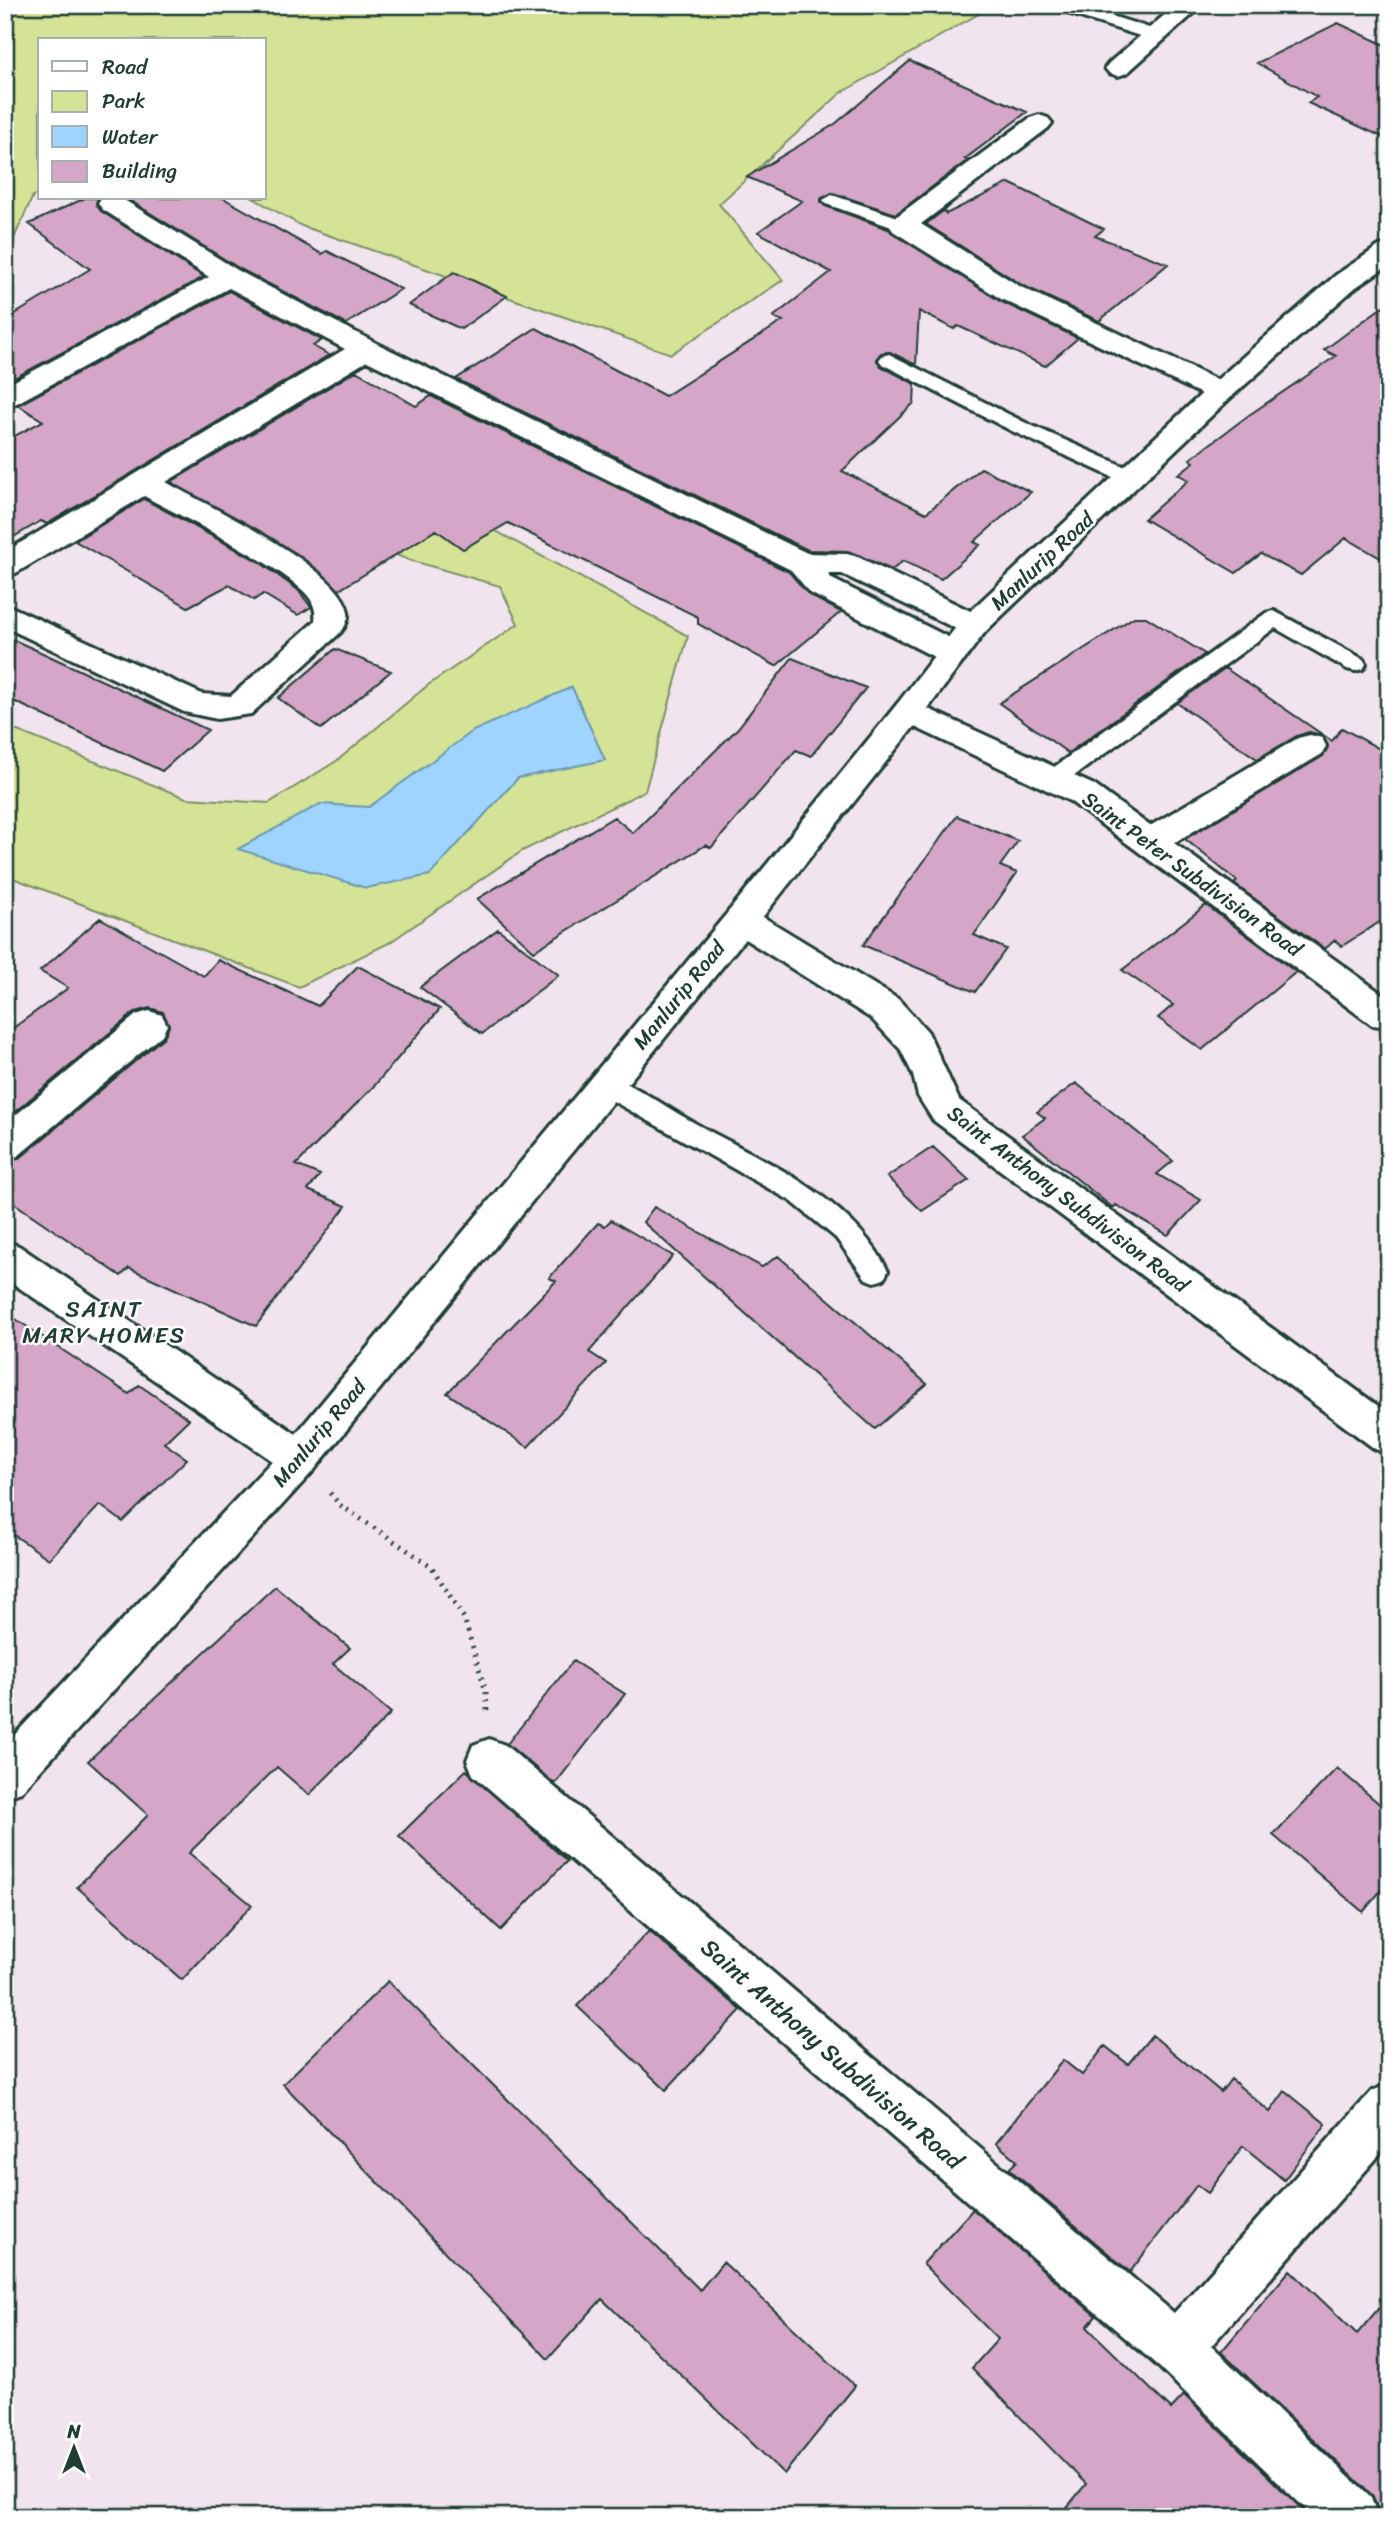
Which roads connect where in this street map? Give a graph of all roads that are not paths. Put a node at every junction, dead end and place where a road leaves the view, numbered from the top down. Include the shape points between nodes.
1 (1191, 5) edge
2 (1076, 10) dead end
3 (1156, 36) junction
4 (1118, 68) dead end
5 (1040, 123) dead end
6 (832, 200) dead end
7 (111, 203) dead end
8 (903, 225) junction
9 (1389, 252) edge
10 (229, 277) junction
11 (366, 349) junction
12 (890, 360) dead end
13 (1220, 393) junction
14 (5, 398) edge
15 (1130, 477) junction
16 (144, 483) junction
17 (802, 563) junction
18 (5, 566) edge
19 (5, 614) edge
20 (974, 625) junction
21 (954, 653) junction
22 (1355, 664) dead end
23 (909, 711) junction
24 (1310, 747) dead end
25 (1054, 779) junction
26 (1149, 842) junction
27 (741, 920) junction
28 (1388, 1015) edge
29 (149, 1025) dead end
30 (606, 1085) junction
31 (5, 1146) edge
32 (5, 1256) edge
33 (875, 1272) dead end
34 (1389, 1437) edge
35 (300, 1458) junction
36 (489, 1760) road end
37 (5, 1777) edge
38 (1389, 2108) edge
39 (1176, 2348) junction
40 (1352, 2517) edge

1 - 3 street
2 - 3 lane
3 - 4 street
5 - 8 street
6 - 8 lane
7 - 10 street
8 - 13 street via 1011,293
9 - 13 street, Manlurip Road via 1346,281
10 - 11 street
10 - 14 street
11 - 16 street
11 - 17 street
12 - 15 lane via 1019,427
13 - 15 street, Manlurip Road
15 - 20 street, Manlurip Road
16 - 18 street
16 - 19 street via 293,567 323,593 332,612 330,625 240,706 217,709 195,704
17 - 20 street via 847,564
17 - 21 street via 821,586
20 - 21 street, Manlurip Road
21 - 23 street, Manlurip Road
22 - 25 lane via 1274,618
23 - 25 street, Saint Peter Subdivision Road
23 - 27 street, Manlurip Road
24 - 26 street
25 - 26 street, Saint Peter Subdivision Road via 1082,793
26 - 28 street, Saint Peter Subdivision Road
27 - 30 street, Manlurip Road
27 - 34 street, Saint Anthony Subdivision Road via 886,1009 915,1042 946,1110
29 - 31 street
30 - 33 lane via 800,1194 845,1231
30 - 35 street, Manlurip Road
32 - 35 street
35 - 37 street, Manlurip Road
36 - 39 street, Saint Anthony Subdivision Road
38 - 39 street
39 - 40 street, Saint Anthony Subdivision Road

